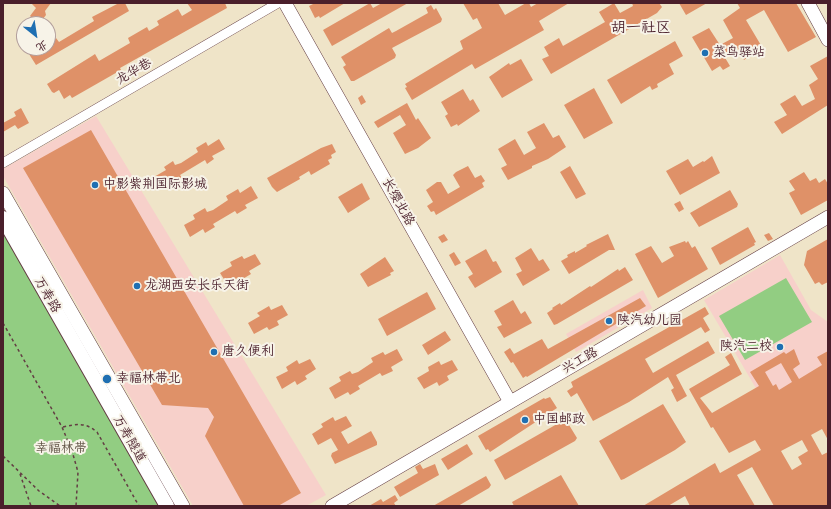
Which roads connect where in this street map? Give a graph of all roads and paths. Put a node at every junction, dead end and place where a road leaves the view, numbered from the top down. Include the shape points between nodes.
1 (278, 3) edge
2 (285, 3) edge
3 (808, 3) edge
4 (817, 3) edge
5 (828, 23) edge
6 (828, 40) edge
7 (3, 163) edge
8 (3, 193) edge
9 (3, 217) edge
10 (828, 217) edge
11 (31, 241) junction
12 (3, 323) edge
13 (90, 372) joint
14 (510, 402) junction
15 (62, 427) junction
16 (3, 456) edge
17 (20, 473) junction
18 (31, 506) edge
19 (60, 506) edge
20 (76, 506) edge
21 (139, 506) edge
22 (167, 506) edge
23 (183, 506) edge
24 (332, 506) edge

1 - 7 street, 龙华巷
2 - 14 street, 长缨北路
3 - 6 street
4 - 5 street
8 - 11 street
9 - 11 street
9 - 13 main road, 万寿路
10 - 14 street, 兴工路
11 - 23 street
12 - 15 path
13 - 22 main road, 万寿隧道
14 - 24 street, 兴工路
15 - 20 path via 78,472
15 - 21 path via 73,424 89,425 97,432
16 - 17 path
17 - 18 path
17 - 19 path

